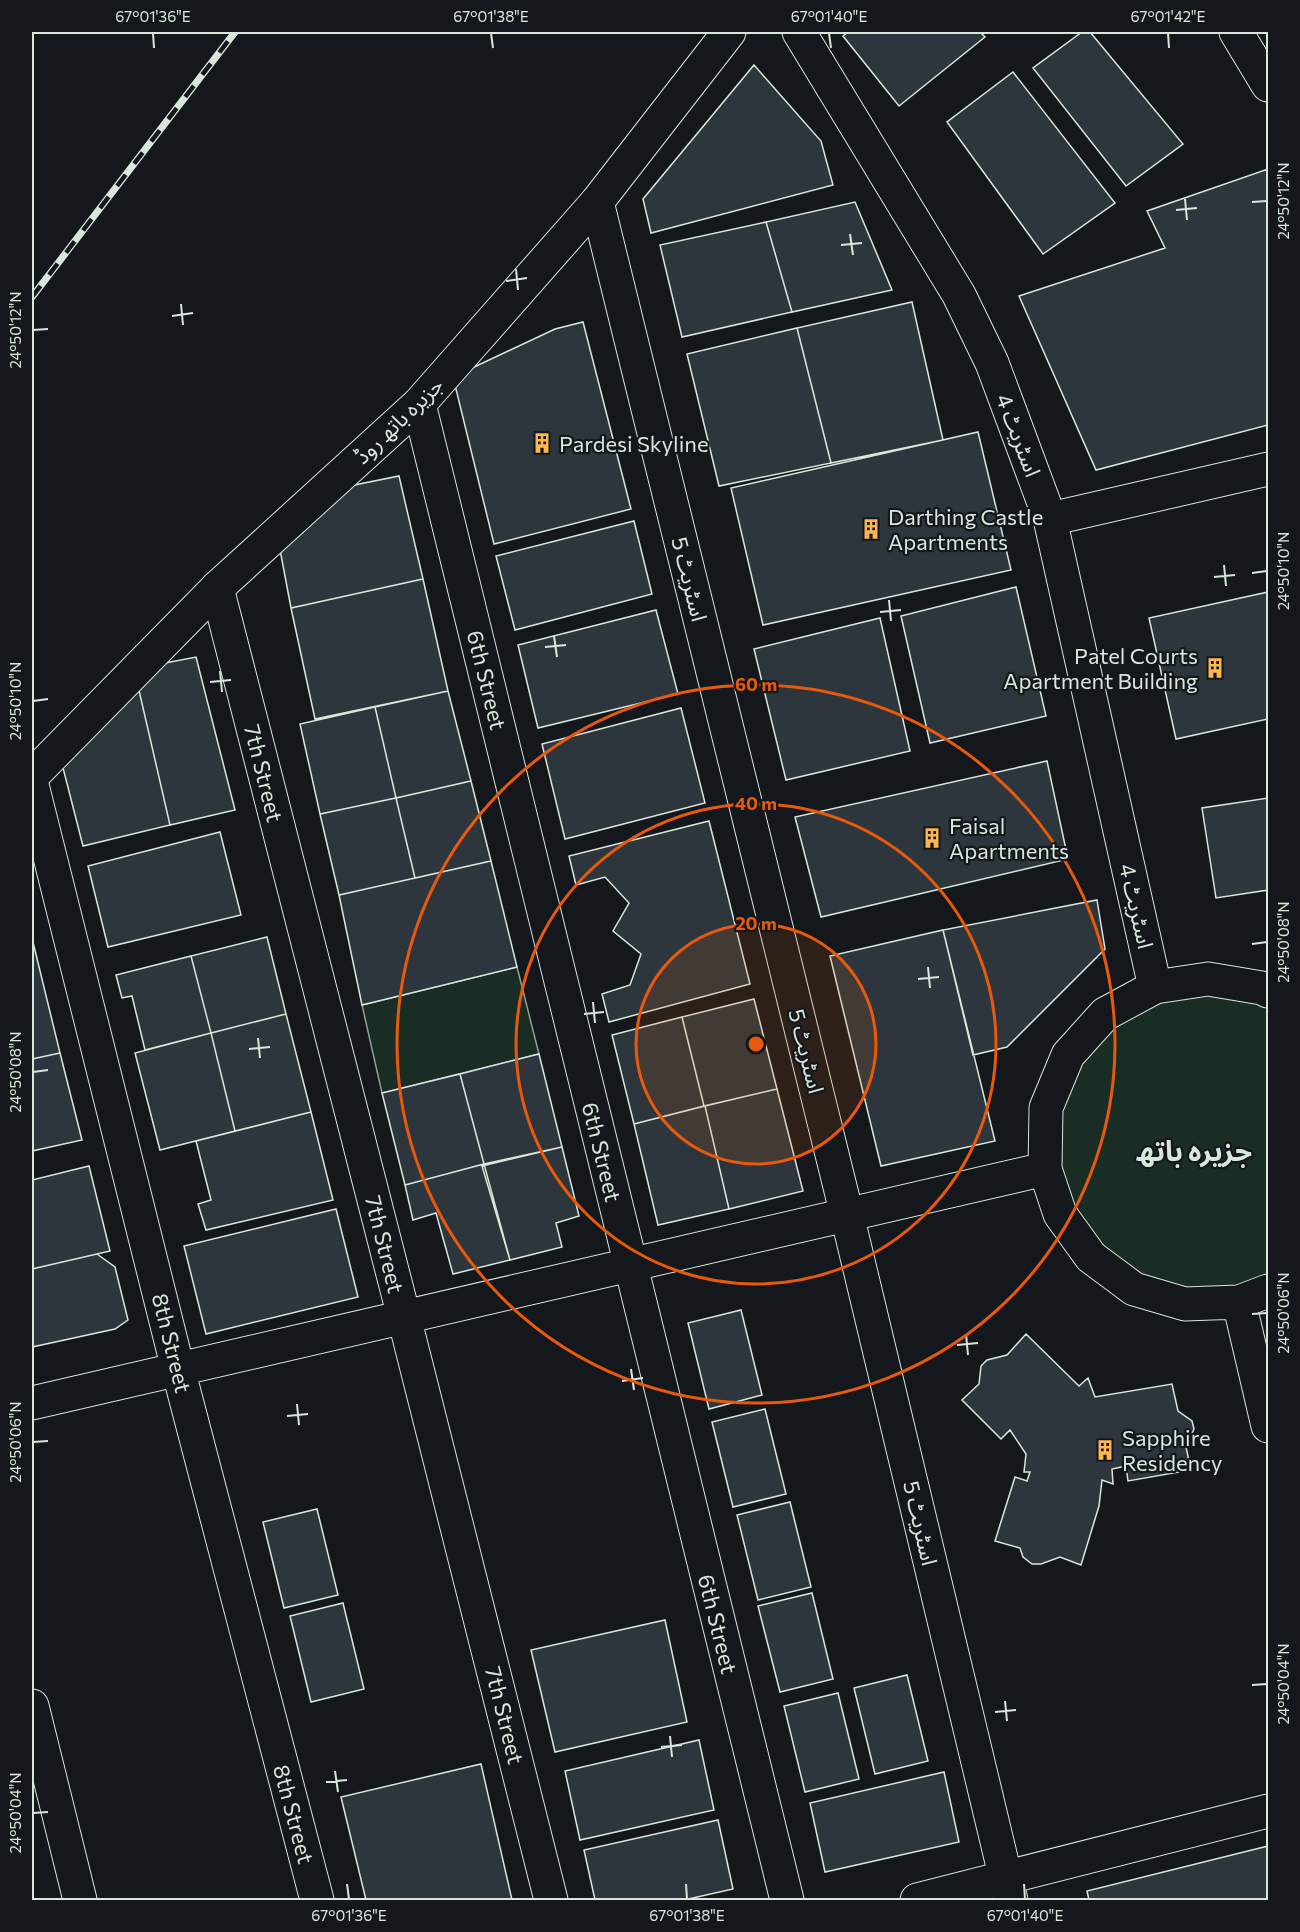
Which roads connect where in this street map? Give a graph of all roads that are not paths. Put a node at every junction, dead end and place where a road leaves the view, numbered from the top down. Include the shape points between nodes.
1 (729, 32) edge
2 (799, 32) edge
3 (1236, 32) edge
4 (1269, 85) edge
5 (597, 202) junction
6 (419, 404) junction
7 (1269, 469) edge
8 (1050, 519) junction
9 (217, 588) junction
10 (32, 776) edge
11 (32, 785) edge
12 (1155, 987) junction
13 (1269, 991) edge
14 (1045, 1169) junction
15 (847, 1215) junction
16 (629, 1264) junction
17 (1254, 1297) edge
18 (404, 1317) junction
19 (178, 1369) junction
20 (32, 1403) edge
21 (1269, 1426) edge
22 (32, 1706) edge
23 (1269, 1811) edge
24 (1009, 1889) edge
25 (80, 1900) edge
26 (316, 1900) edge
27 (551, 1900) edge
28 (787, 1900) edge
29 (917, 1900) edge

1 - 5 street, جزیرہ باتھ روڈ
2 - 8 street, اسٹریٹ 4 via 959,295 992,363
3 - 4 street
5 - 6 street, جزیرہ باتھ روڈ
5 - 15 street, اسٹریٹ 5
6 - 9 street, جزیرہ باتھ روڈ
6 - 16 street, 6th Street
7 - 8 street
8 - 12 street, اسٹریٹ 4
9 - 10 street, جزیرہ باتھ روڈ
9 - 18 street, 7th Street
11 - 19 street, 8th Street
12 - 13 street via 1208,979
12 - 14 street via 1105,1014 1068,1055 1046,1108
14 - 15 street
14 - 17 street via 1060,1214 1091,1257 1134,1289 1185,1304
15 - 16 street
15 - 24 street, اسٹریٹ 5
16 - 18 street
16 - 28 street, 6th Street
17 - 21 street
18 - 19 street
18 - 27 street, 7th Street
19 - 20 street
19 - 26 street, 8th Street
22 - 25 street
23 - 24 street
24 - 29 street

